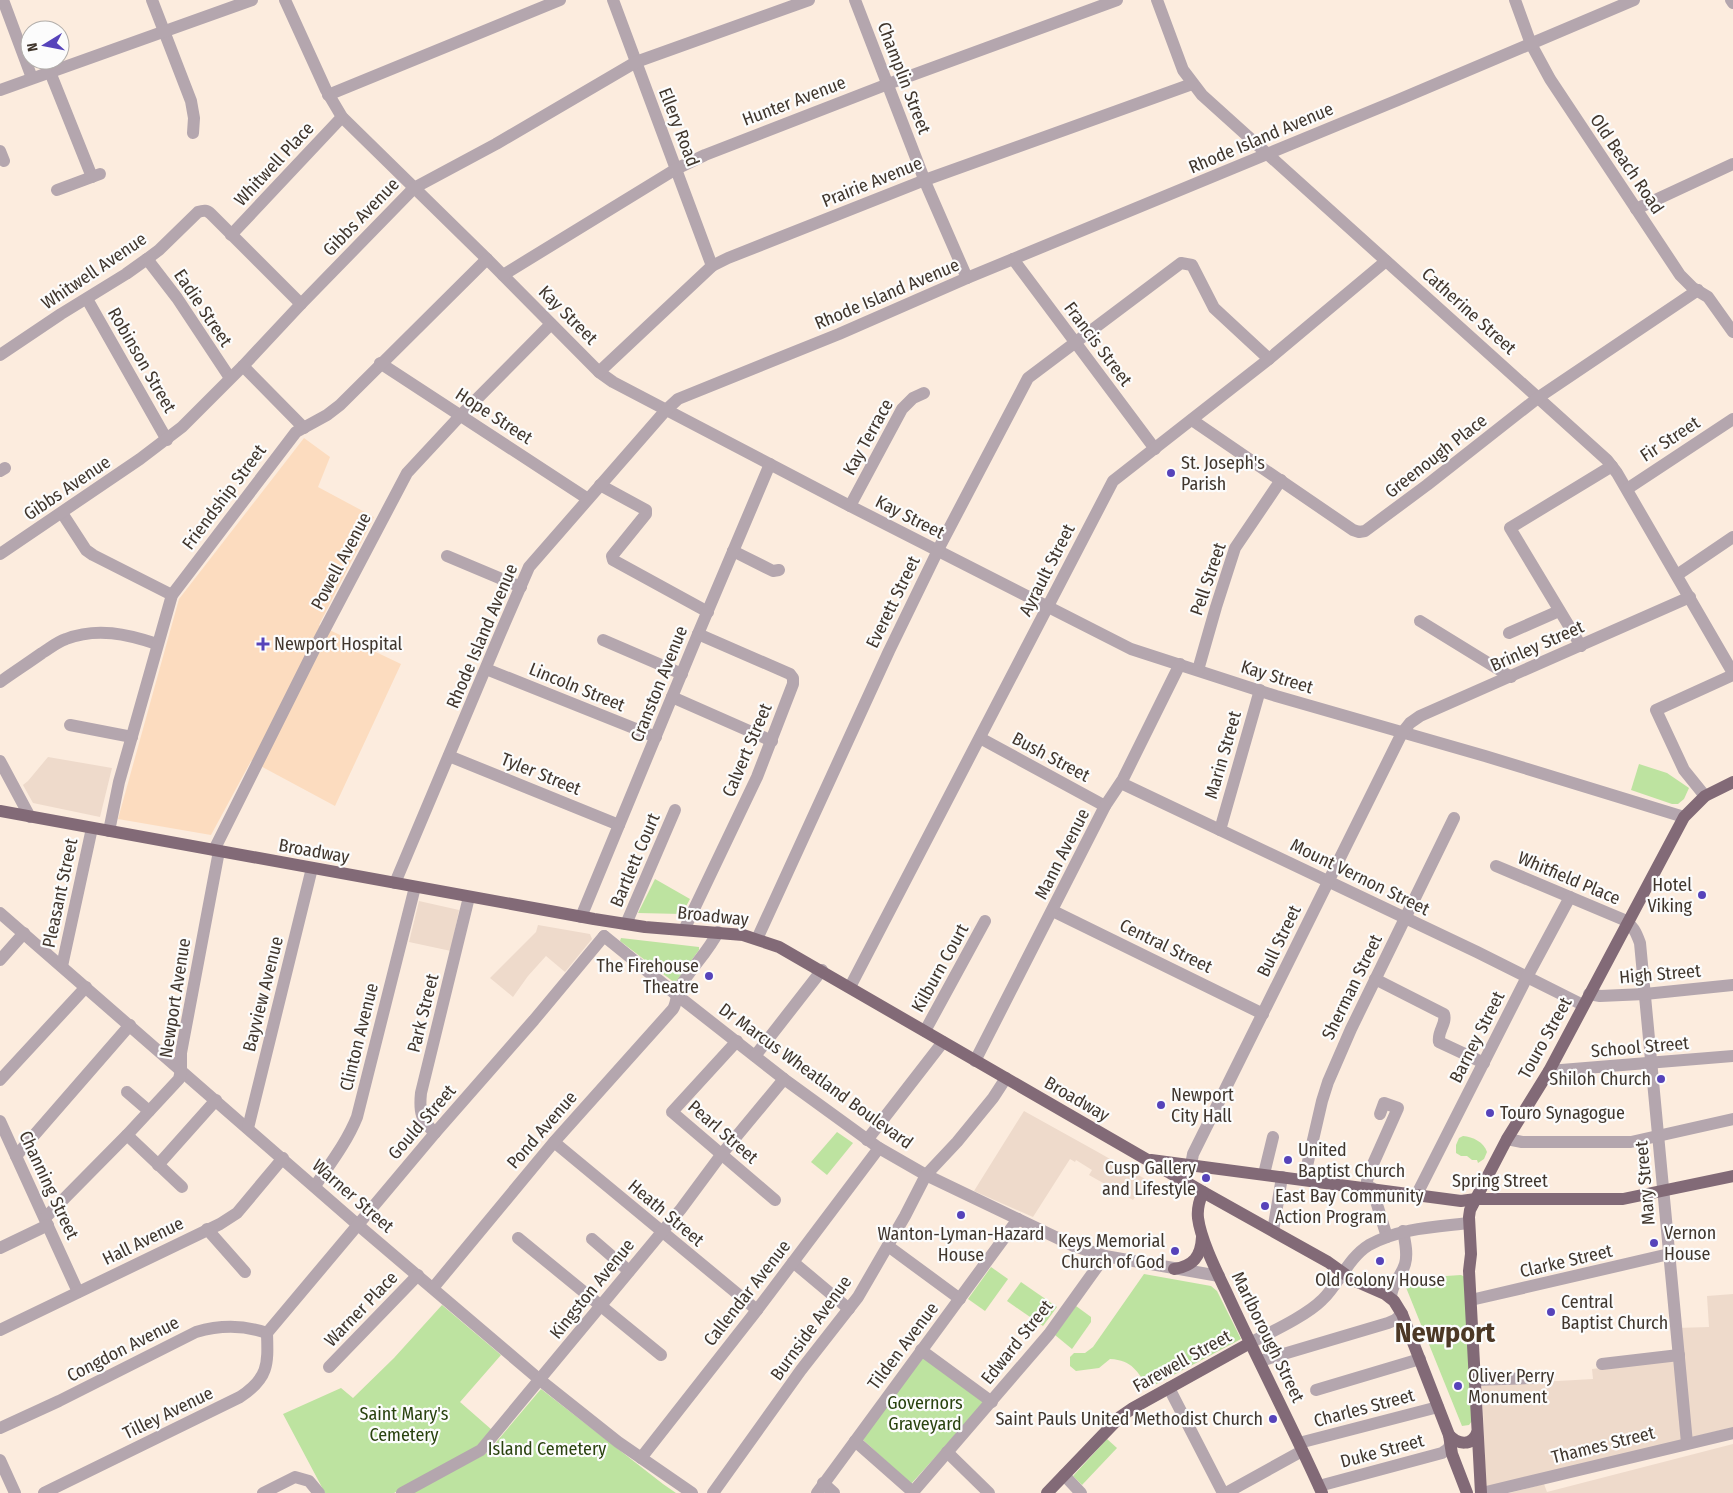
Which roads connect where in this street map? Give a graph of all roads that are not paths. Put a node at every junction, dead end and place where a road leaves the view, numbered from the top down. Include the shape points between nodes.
1 (3, 0) edge
2 (152, 0) edge
3 (252, 0) edge
4 (285, 0) edge
5 (560, 0) edge
6 (613, 0) edge
7 (809, 0) edge
8 (854, 0) edge
9 (1117, 0) edge
10 (1157, 0) edge
11 (1515, 0) edge
12 (1634, 0) edge
13 (165, 31) junction
14 (1531, 44) junction
15 (636, 62) junction
16 (50, 72) junction
17 (32, 78) junction
18 (888, 84) junction
19 (1192, 84) junction
20 (0, 90) edge
21 (328, 95) junction
22 (342, 117) junction
23 (193, 133) dead end
24 (1268, 153) junction
25 (1733, 164) edge
26 (676, 168) junction
27 (925, 180) junction
28 (414, 188) junction
29 (57, 190) dead end
30 (1636, 209) junction
31 (231, 235) junction
32 (147, 259) junction
33 (487, 259) junction
34 (1013, 259) junction
35 (1386, 261) junction
36 (712, 266) junction
37 (503, 275) junction
38 (967, 278) junction
39 (1698, 290) junction
40 (86, 299) junction
41 (301, 304) junction
42 (551, 324) junction
43 (1733, 332) edge
44 (1076, 342) junction
45 (0, 355) edge
46 (1269, 359) junction
47 (380, 363) junction
48 (242, 366) junction
49 (599, 372) junction
50 (230, 378) junction
51 (924, 393) dead end
52 (1539, 397) junction
53 (666, 410) junction
54 (460, 416) junction
55 (1733, 419) edge
56 (1192, 420) junction
57 (304, 428) junction
58 (167, 440) junction
59 (1155, 449) junction
60 (770, 464) junction
61 (1612, 466) junction
62 (1281, 480) junction
63 (600, 486) junction
64 (1627, 489) junction
65 (588, 499) junction
66 (850, 506) junction
67 (62, 513) junction
68 (1733, 537) edge
69 (733, 551) junction
70 (938, 551) junction
71 (0, 554) edge
72 (447, 556) dead end
73 (779, 570) dead end
74 (1677, 576) junction
75 (520, 587) junction
76 (172, 595) junction
77 (1690, 597) junction
78 (1048, 607) junction
79 (1559, 611) junction
80 (708, 612) junction
81 (1420, 621) dead end
82 (1509, 633) dead end
83 (698, 634) junction
84 (603, 640) dead end
85 (158, 644) junction
86 (1581, 646) junction
87 (1180, 664) junction
88 (486, 669) junction
89 (1198, 670) junction
90 (682, 674) junction
91 (1733, 674) edge
92 (1511, 677) junction
93 (0, 682) edge
94 (1260, 690) junction
95 (672, 698) junction
96 (70, 725) dead end
97 (1402, 733) junction
98 (132, 737) junction
99 (656, 737) junction
100 (980, 738) junction
101 (772, 741) junction
102 (449, 756) junction
103 (0, 761) edge
104 (1733, 782) edge
105 (1120, 783) junction
106 (1705, 796) junction
107 (1105, 806) junction
108 (675, 810) dead end
109 (0, 811) edge
110 (30, 817) junction
111 (1684, 817) junction
112 (1454, 818) dead end
113 (619, 825) junction
114 (92, 828) junction
115 (1220, 830) junction
116 (109, 831) junction
117 (216, 851) junction
118 (1496, 866) dead end
119 (312, 868) junction
120 (1328, 882) junction
121 (395, 883) junction
122 (415, 887) junction
123 (469, 897) junction
124 (1570, 897) junction
125 (1053, 910) junction
126 (0, 913) edge
127 (581, 917) junction
128 (1405, 918) junction
129 (604, 921) junction
130 (985, 921) dead end
131 (1629, 922) junction
132 (626, 924) junction
133 (684, 930) junction
134 (718, 932) junction
135 (24, 933) junction
136 (604, 936) junction
137 (758, 939) junction
138 (0, 960) edge
139 (62, 966) junction
140 (822, 970) junction
141 (1527, 977) junction
142 (1375, 979) junction
143 (1733, 985) edge
144 (86, 987) junction
145 (850, 987) junction
146 (1644, 994) junction
147 (678, 996) junction
148 (1586, 1000) junction
149 (1263, 1014) junction
150 (130, 1026) junction
151 (925, 1031) junction
152 (737, 1042) junction
153 (940, 1046) junction
154 (755, 1056) junction
155 (1733, 1056) edge
156 (975, 1061) junction
157 (1484, 1063) junction
158 (1651, 1064) junction
159 (181, 1070) junction
160 (1549, 1071) junction
161 (1006, 1078) junction
162 (784, 1079) junction
163 (0, 1080) edge
164 (127, 1092) dead end
165 (216, 1100) junction
166 (149, 1111) junction
167 (1380, 1114) dead end
168 (1733, 1119) edge
169 (0, 1121) edge
170 (248, 1128) junction
171 (435, 1133) junction
172 (127, 1135) junction
173 (1658, 1136) junction
174 (1273, 1137) dead end
175 (1507, 1139) junction
176 (867, 1140) junction
177 (554, 1142) junction
178 (879, 1148) junction
179 (722, 1155) junction
180 (16, 1156) junction
181 (282, 1158) junction
182 (1146, 1159) junction
183 (158, 1165) junction
184 (1191, 1165) junction
185 (1264, 1174) junction
186 (926, 1176) junction
187 (1733, 1176) edge
188 (1282, 1177) junction
189 (1304, 1179) junction
190 (315, 1186) junction
191 (182, 1187) dead end
192 (1370, 1188) junction
193 (1664, 1191) junction
194 (1203, 1192) junction
195 (1417, 1194) junction
196 (1476, 1199) junction
197 (775, 1200) dead end
198 (1018, 1219) junction
199 (47, 1222) junction
200 (1469, 1223) junction
201 (358, 1224) junction
202 (207, 1230) junction
203 (1273, 1231) junction
204 (1403, 1231) junction
205 (661, 1232) junction
206 (1202, 1232) junction
207 (1387, 1237) junction
208 (518, 1238) dead end
209 (592, 1238) dead end
210 (888, 1246) junction
211 (0, 1248) edge
212 (1669, 1254) junction
213 (1105, 1256) junction
214 (793, 1262) junction
215 (1174, 1269) junction
216 (629, 1271) junction
217 (246, 1272) dead end
218 (1343, 1272) junction
219 (418, 1275) junction
220 (1219, 1276) junction
221 (432, 1288) junction
222 (78, 1292) junction
223 (1391, 1298) junction
224 (960, 1299) junction
225 (1471, 1300) junction
226 (600, 1306) junction
227 (849, 1309) junction
228 (757, 1310) junction
229 (1402, 1314) junction
230 (0, 1330) edge
231 (267, 1333) junction
232 (1250, 1343) junction
233 (921, 1350) junction
234 (1679, 1355) junction
235 (661, 1356) dead end
236 (1420, 1359) junction
237 (1260, 1361) junction
238 (1602, 1364) dead end
239 (329, 1367) dead end
240 (1534, 1378) dead end
241 (540, 1380) junction
242 (1475, 1380) junction
243 (1169, 1388) junction
244 (1316, 1390) dead end
245 (992, 1402) junction
246 (1438, 1407) junction
247 (0, 1428) edge
248 (1478, 1433) junction
249 (1733, 1433) edge
250 (1450, 1440) junction
251 (855, 1441) junction
252 (1687, 1443) junction
253 (1300, 1447) junction
254 (947, 1452) junction
255 (641, 1458) junction
256 (0, 1460) edge
257 (1064, 1475) junction
258 (820, 1488) edge
259 (1321, 1490) edge
260 (15, 1493) edge
261 (44, 1493) edge
262 (263, 1493) edge
263 (319, 1493) edge
264 (402, 1493) edge
265 (692, 1493) edge
266 (713, 1493) edge
267 (834, 1493) edge
268 (913, 1493) edge
269 (989, 1493) edge
270 (1047, 1493) edge
271 (1081, 1493) edge
272 (1225, 1493) edge
273 (1467, 1493) edge
274 (1481, 1493) edge

1 - 17 street
2 - 13 street
3 - 13 street
4 - 21 street, Kay Street
5 - 21 street
6 - 15 street, Ellery Road
7 - 15 street, Gibbs Avenue
8 - 18 street, Champlin Street
9 - 18 street, Hunter Avenue
10 - 19 street, Catherine Street via 1176,54
11 - 14 street, Old Beach Road
12 - 14 street, Rhode Island Avenue
13 - 16 street
13 - 23 street via 191,101
14 - 24 street, Rhode Island Avenue
14 - 30 street, Old Beach Road via 1550,79
15 - 26 street, Ellery Road
15 - 28 street, Gibbs Avenue
16 - 17 street
16 - 29 street via 96,175
17 - 20 street
18 - 26 street, Hunter Avenue
18 - 27 street, Champlin Street
19 - 24 street, Catherine Street
19 - 27 street, Prairie Avenue
21 - 22 street, Kay Street
22 - 28 street, Kay Street
22 - 31 street, Whitwell Place
24 - 34 street, Rhode Island Avenue
24 - 35 street, Catherine Street
25 - 30 street
26 - 36 street, Ellery Road
26 - 37 street, Hunter Avenue
27 - 36 street, Prairie Avenue
27 - 38 street, Champlin Street
28 - 33 street, Kay Street
28 - 41 street, Gibbs Avenue
30 - 39 street, Old Beach Road via 1680,276
31 - 32 street, Whitwell Avenue via 208,211 203,210
31 - 41 street
32 - 40 street, Whitwell Avenue
32 - 50 street, Eadie Street
33 - 37 street, Kay Street
33 - 47 street, Friendship Street
34 - 38 street, Rhode Island Avenue
34 - 44 street, Francis Street
35 - 46 street, Ayrault Street
35 - 52 street, Catherine Street
36 - 49 street, Prairie Avenue
37 - 42 street, Kay Street
38 - 53 street, Rhode Island Avenue via 678,399
39 - 43 street, Old Beach Road via 1708,296
39 - 52 street, Greenough Place
40 - 45 street, Whitwell Avenue
40 - 58 street, Robinson Street
41 - 48 street, Gibbs Avenue
42 - 49 street, Kay Street
42 - 54 street, Powell Avenue
44 - 46 street, Everett Street via 1181,263 1192,265 1214,308
44 - 59 street, Francis Street
44 - 70 street, Everett Street via 1028,378
46 - 56 street, Ayrault Street
47 - 54 street, Hope Street
47 - 57 street, Friendship Street via 340,405
48 - 50 street, Gibbs Avenue
48 - 57 street
49 - 53 street, Kay Street
50 - 58 street, Gibbs Avenue
51 - 66 street, Kay Terrace via 907,402 902,409
52 - 61 street, Catherine Street
52 - 62 street, Greenough Place via 1365,531 1353,530
53 - 60 street, Kay Street
53 - 63 street, Rhode Island Avenue
54 - 65 street, Hope Street
54 - 117 street, Powell Avenue via 407,473 318,642
55 - 64 street, Fir Street
56 - 59 street, Ayrault Street
56 - 62 street, Greenough Place
57 - 76 street, Friendship Street via 296,432
58 - 67 street, Gibbs Avenue
59 - 78 street, Ayrault Street via 1113,481
60 - 66 street, Kay Street
60 - 69 street, Cranston Avenue
61 - 64 street, Catherine Street
61 - 79 street via 1510,528
62 - 89 street, Pell Street via 1235,548
63 - 65 street, Rhode Island Avenue
63 - 80 street via 646,510 612,556 613,560
64 - 74 street, Catherine Street
65 - 75 street, Rhode Island Avenue via 529,567
66 - 70 street, Kay Street
67 - 71 street, Gibbs Avenue
67 - 76 street via 86,550
68 - 74 street
69 - 73 street via 773,571
69 - 80 street, Cranston Avenue
70 - 78 street, Kay Street
70 - 137 street, Everett Street
72 - 75 street
74 - 77 street, Catherine Street
75 - 88 street, Rhode Island Avenue
76 - 85 street, Friendship Street
77 - 86 street, Brinley Street
77 - 91 street, Catherine Street
78 - 87 street, Kay Street via 1131,649
78 - 100 street, Ayrault Street
79 - 82 street
79 - 86 street
80 - 83 street, Cranston Avenue
81 - 92 street
83 - 90 street, Cranston Avenue
83 - 101 street, Calvert Street via 793,678
84 - 90 street
85 - 93 street via 110,632 74,637 58,642
85 - 98 street, Friendship Street
86 - 92 street, Brinley Street
87 - 89 street, Kay Street
87 - 105 street, Mann Avenue
88 - 99 street, Lincoln Street
88 - 102 street, Rhode Island Avenue
89 - 94 street, Kay Street
90 - 95 street, Cranston Avenue
91 - 106 street via 1656,710 1684,770
92 - 97 street, Brinley Street via 1420,716
94 - 97 street, Kay Street
94 - 115 street, Marin Street
95 - 99 street, Cranston Avenue
95 - 101 street
96 - 98 street
97 - 111 street, Kay Street
97 - 120 street, Bull Street
98 - 116 street, Friendship Street
99 - 113 street, Cranston Avenue
100 - 107 street, Bush Street
100 - 145 street, Ayrault Street
101 - 133 street, Calvert Street
102 - 113 street, Tyler Street
102 - 121 street, Rhode Island Avenue
103 - 110 street
104 - 106 main road, Touro Street
105 - 107 street, Mann Avenue
105 - 115 street, Mount Vernon Street
106 - 111 main road, Touro Street
107 - 125 street, Mann Avenue
108 - 132 street, Bartlett Court
109 - 110 main road, Broadway
110 - 114 main road, Broadway
111 - 131 main road, Touro Street
112 - 128 street, Sherman Street
113 - 127 street, Cranston Avenue
114 - 116 main road, Broadway
114 - 139 street, Pleasant Street
115 - 120 street, Mount Vernon Street
116 - 117 main road, Broadway
117 - 119 main road, Broadway
117 - 159 street, Newport Avenue
118 - 124 street, Whitfield Place
119 - 121 main road, Broadway
119 - 170 street, Bayview Avenue
120 - 128 street, Mount Vernon Street
120 - 149 street, Bull Street
121 - 122 main road, Broadway
122 - 123 main road, Broadway
122 - 190 street, Clinton Avenue via 357,1117
123 - 127 main road, Broadway
123 - 171 street, Park Street via 421,1093 422,1116
124 - 131 street, Whitfield Place
124 - 141 street, Barney Street
125 - 149 street, Central Street
125 - 156 street, Mann Avenue
126 - 135 street, Warner Street
127 - 129 main road, Broadway
128 - 141 street, Mount Vernon Street
128 - 142 street, Sherman Street
129 - 132 main road, Broadway
129 - 136 street
130 - 151 street, Kilburn Court
131 - 146 street, Mary Street via 1640,943
131 - 148 main road, Touro Street
132 - 133 main road, Broadway
133 - 134 main road, Broadway
134 - 137 main road, Broadway
134 - 147 street, Pond Avenue via 679,988
135 - 138 street
135 - 139 street, Warner Street
136 - 147 street, Dr Marcus Wheatland Boulevard
136 - 171 street, Gould Street
137 - 140 main road, Broadway
139 - 144 street, Warner Street
140 - 145 main road, Broadway
140 - 154 street
141 - 148 street, Mount Vernon Street
141 - 157 street, Barney Street
142 - 157 street via 1444,1014 1446,1019 1438,1036 1439,1042
142 - 189 street, Sherman Street via 1328,1082
143 - 146 street, High Street
144 - 150 street, Warner Street
144 - 163 street
145 - 151 main road, Broadway
146 - 148 street, High Street via 1600,996
146 - 158 street, Mary Street
147 - 152 street, Dr Marcus Wheatland Boulevard
147 - 177 street, Pond Avenue via 673,1009
148 - 160 main road, Touro Street
149 - 184 street, Bull Street via 1193,1154
150 - 159 street, Warner Street
150 - 180 street
151 - 153 main road, Broadway
152 - 154 street, Dr Marcus Wheatland Boulevard
152 - 179 street, Pearl Street via 672,1112
153 - 156 main road, Broadway
153 - 176 street
154 - 162 street, Dr Marcus Wheatland Boulevard
155 - 158 street, School Street
156 - 161 main road, Broadway
157 - 195 street, Barney Street
158 - 160 street, School Street
158 - 173 street, Mary Street
159 - 165 street, Warner Street
159 - 166 street, Newport Avenue via 179,1079
160 - 175 main road, Touro Street
161 - 182 main road, Broadway
161 - 186 street, Burnside Avenue via 993,1098
162 - 176 street, Dr Marcus Wheatland Boulevard
162 - 179 street, Kingston Avenue
164 - 166 street
165 - 170 street, Warner Street
165 - 183 street
166 - 172 street, Newport Avenue
167 - 192 street via 1384,1103 1398,1108 1367,1181
168 - 173 street
169 - 180 street, Channing Street
170 - 181 street, Warner Street
171 - 201 street, Gould Street
172 - 183 street
172 - 199 street, Newport Avenue
173 - 175 street via 1630,1142 1522,1142
173 - 193 street, Mary Street
174 - 185 street
175 - 196 main road, Touro Street
176 - 178 street, Dr Marcus Wheatland Boulevard
177 - 205 street, Heath Street
177 - 221 street, Pond Avenue
178 - 186 street, Dr Marcus Wheatland Boulevard
178 - 214 street, Callendar Avenue
179 - 197 street, Pearl Street
179 - 205 street, Kingston Avenue
180 - 199 street, Channing Street
181 - 190 street, Warner Street
181 - 202 street, Hall Avenue via 237,1213
182 - 184 main road, Spring Street
182 - 194 main road, Broadway
183 - 191 street
184 - 185 main road, Spring Street
185 - 188 main road, Spring Street
186 - 198 street, Dr Marcus Wheatland Boulevard
186 - 210 street, Burnside Avenue
187 - 193 main road, Spring Street
188 - 189 main road, Spring Street
188 - 203 street
189 - 192 main road, Spring Street
190 - 201 street, Warner Street
192 - 195 main road, Spring Street
192 - 207 street
193 - 196 main road, Spring Street via 1622,1199
193 - 212 street, Mary Street
194 - 203 main road, Broadway
194 - 206 main road, Marlborough Street via 1197,1213
195 - 196 main road, Spring Street via 1459,1201
196 - 200 main road, Touro Street via 1469,1212
198 - 213 street, Dr Marcus Wheatland Boulevard via 1074,1246
198 - 224 street, Tilden Avenue
199 - 211 street, Newport Avenue
199 - 222 street, Channing Street
200 - 204 street, Farewell Street
200 - 225 main road, Touro Street
201 - 219 street, Warner Street
201 - 231 street, Gould Street
202 - 217 street
202 - 222 street, Hall Avenue
203 - 218 main road, Broadway
204 - 207 street, Farewell Street
204 - 223 street via 1405,1264 1394,1284
205 - 216 street, Kingston Avenue
205 - 228 street, Heath Street
206 - 215 main road via 1202,1246 1197,1258 1184,1267
206 - 220 main road, Marlborough Street
207 - 218 street, Farewell Street via 1358,1254
208 - 226 street
209 - 216 street
210 - 224 street
210 - 227 street, Burnside Avenue
212 - 225 street, Clarke Street
212 - 234 street, Mary Street
213 - 215 street, Dr Marcus Wheatland Boulevard
213 - 245 street, Edward Street via 1049,1334
214 - 227 street
214 - 228 street, Callendar Avenue
215 - 220 street, Dr Marcus Wheatland Boulevard
216 - 226 street, Kingston Avenue
218 - 223 main road, Broadway
218 - 232 street, Farewell Street via 1324,1299 1313,1308
219 - 221 street, Warner Street
219 - 239 street, Warner Place
220 - 232 main road, Marlborough Street
221 - 241 street, Warner Street
222 - 230 street, Hall Avenue
223 - 229 main road
224 - 233 street, Tilden Avenue
225 - 242 main road, Touro Street
226 - 235 street
226 - 241 street, Kingston Avenue
227 - 266 street, Burnside Avenue
228 - 255 street, Callendar Avenue
229 - 236 main road
229 - 237 street via 1388,1323
231 - 247 street, Congdon Avenue via 235,1327 196,1332
231 - 261 street, Tilley Avenue via 268,1361 259,1380 249,1391
232 - 237 main road, Marlborough Street
232 - 243 main road, Farewell Street
233 - 245 street
233 - 251 street, Tilden Avenue
234 - 238 street
234 - 252 street, Mary Street
236 - 244 street
236 - 246 main road
237 - 253 main road, Marlborough Street
240 - 242 street
241 - 255 street, Warner Street
241 - 264 street, Kingston Avenue via 481,1450
242 - 248 main road, Touro Street
243 - 257 main road, Farewell Street via 1120,1417
243 - 272 street
245 - 254 street, Edward Street
246 - 250 main road
246 - 253 street, Charles Street
248 - 250 main road via 1466,1443
248 - 274 main road, Touro Street
249 - 252 street, Thames Street
250 - 259 street, Duke Street via 1448,1449 1442,1453
250 - 273 main road
251 - 258 street, Tilden Avenue
251 - 268 street
252 - 274 street, Thames Street
253 - 259 main road, Marlborough Street
253 - 272 street, Charles Street
254 - 268 street, Edward Street
254 - 269 street
255 - 265 street, Warner Street
256 - 260 street
257 - 270 main road, Farewell Street
257 - 271 street
258 - 267 street
262 - 263 street via 295,1477 306,1478

